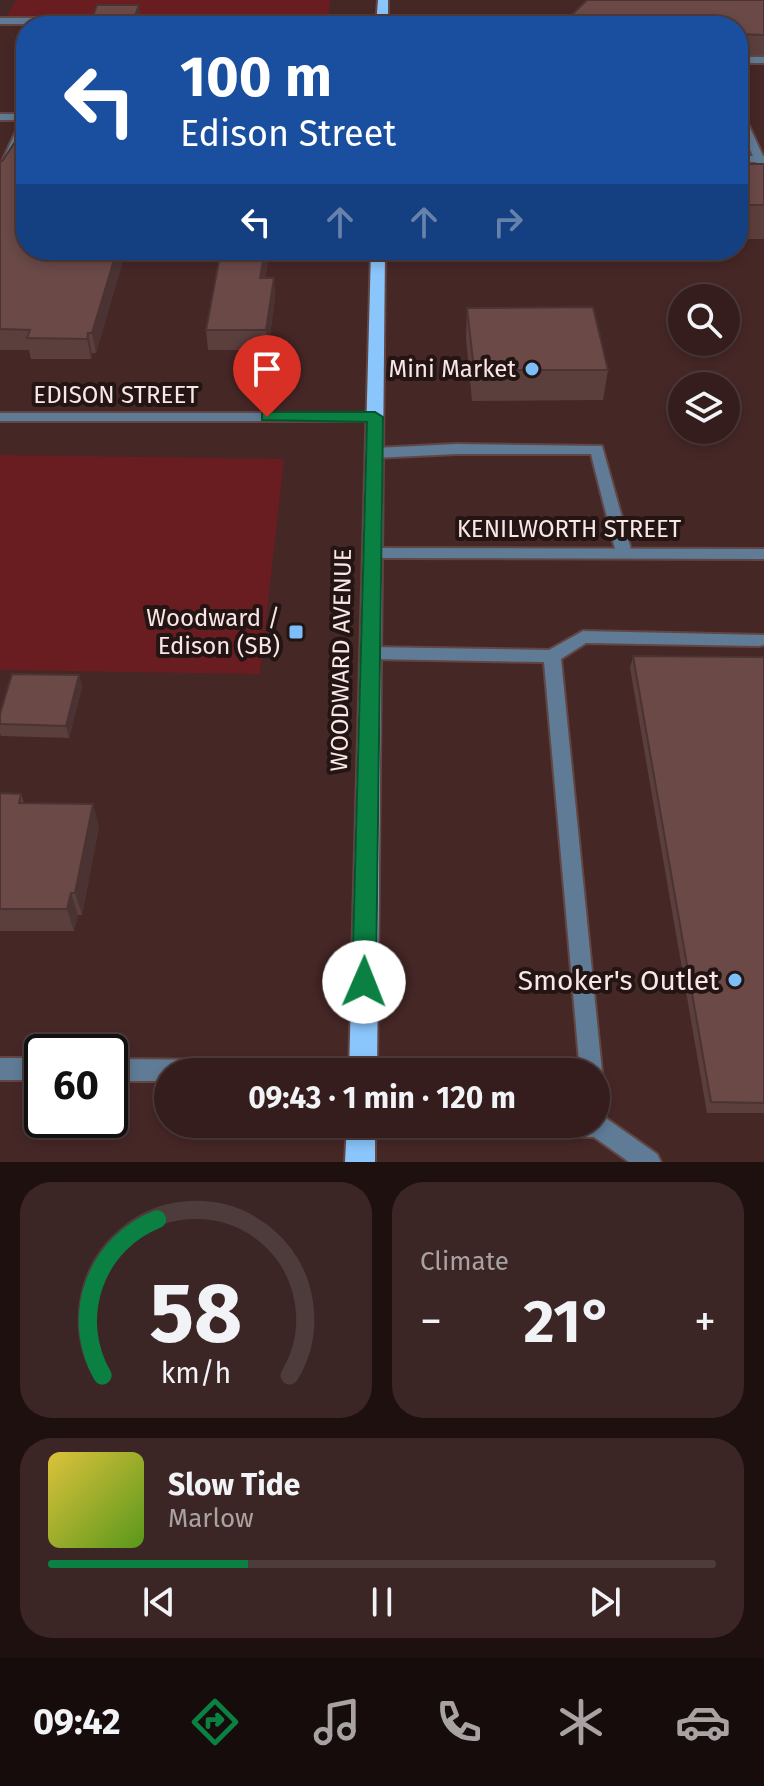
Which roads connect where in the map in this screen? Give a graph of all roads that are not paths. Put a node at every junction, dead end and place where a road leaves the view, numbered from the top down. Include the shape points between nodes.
1 (748, 133) edge
2 (16, 141) edge
3 (763, 163) edge
4 (0, 178) edge
5 (378, 260) edge
6 (0, 417) edge
7 (375, 417) junction
8 (374, 453) junction
9 (373, 553) junction
10 (624, 553) junction
11 (764, 554) edge
12 (759, 640) dead end
13 (370, 653) junction
14 (552, 656) junction
15 (363, 1058) edge
16 (590, 1058) edge
17 (0, 1069) edge
18 (24, 1069) edge
19 (128, 1070) edge
20 (154, 1070) edge
21 (610, 1133) edge
22 (361, 1138) edge
23 (360, 1162) edge
24 (649, 1162) edge

1 - 3 street
2 - 4 street
5 - 7 main road, WOODWARD AVENUE
6 - 7 street, EDISON STREET
7 - 8 main road, WOODWARD AVENUE
8 - 9 main road, WOODWARD AVENUE
8 - 10 street via 597,449
9 - 10 street, KENILWORTH STREET
9 - 13 main road, WOODWARD AVENUE
10 - 11 street, KENILWORTH STREET
12 - 14 street via 583,637
13 - 14 street
13 - 15 main road, WOODWARD AVENUE
14 - 16 street
17 - 18 street
19 - 20 street
21 - 24 street
22 - 23 main road

